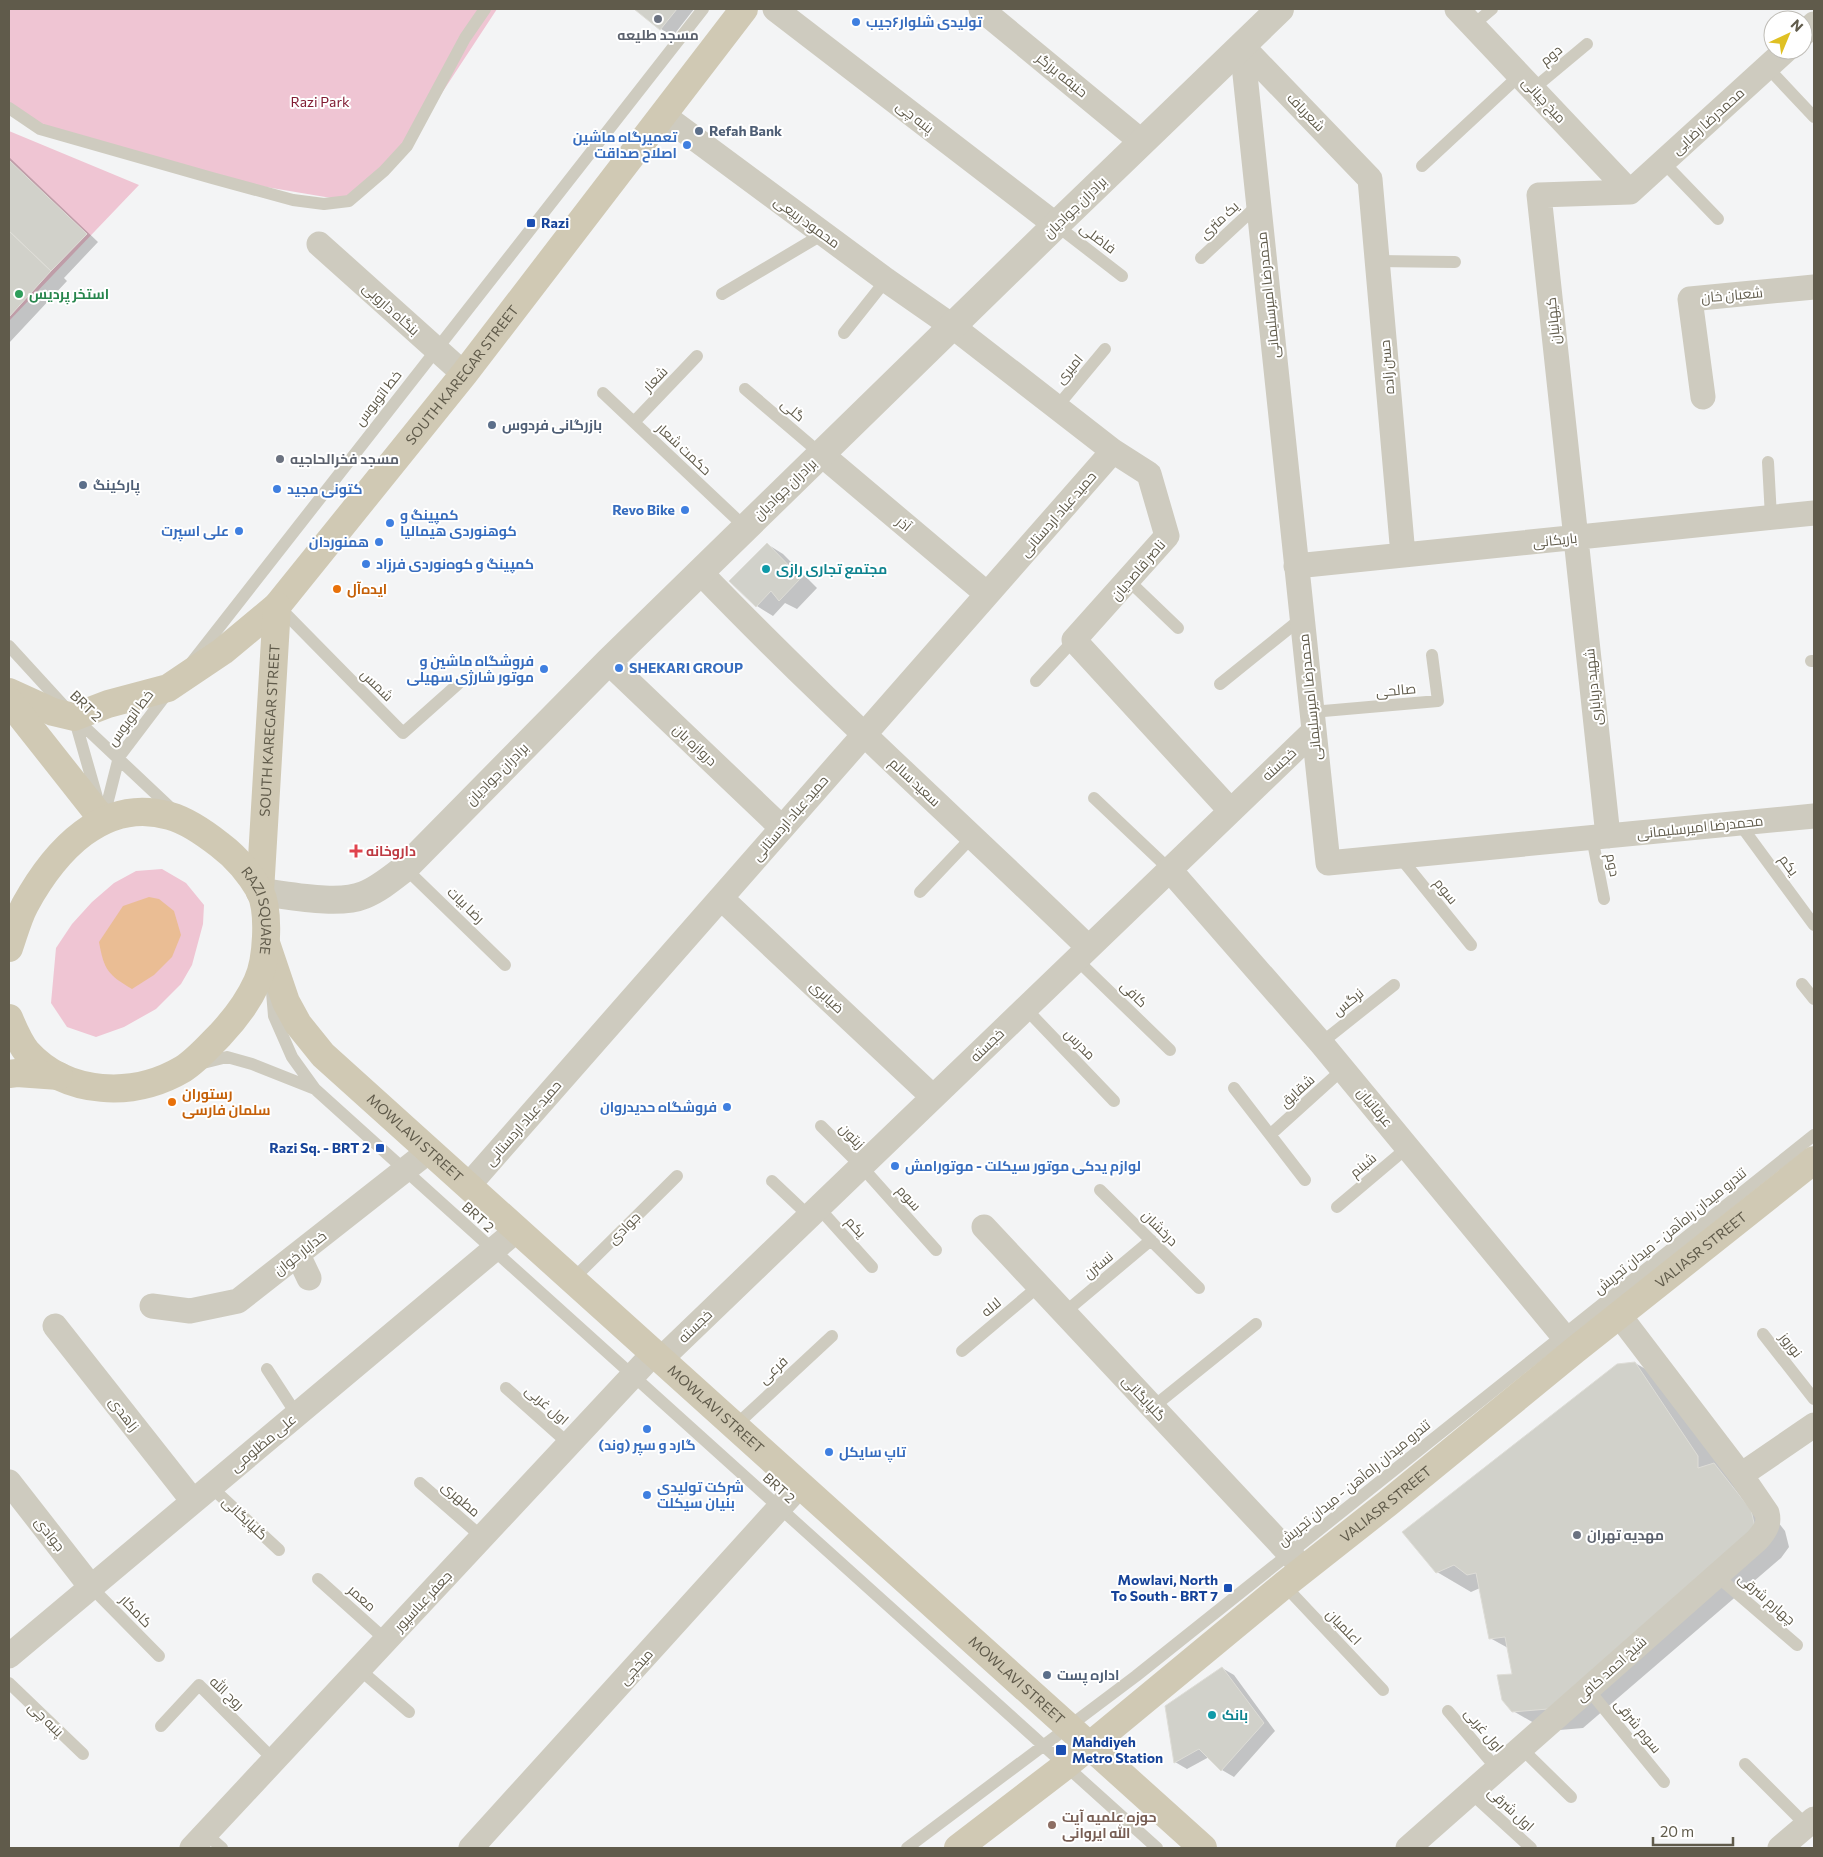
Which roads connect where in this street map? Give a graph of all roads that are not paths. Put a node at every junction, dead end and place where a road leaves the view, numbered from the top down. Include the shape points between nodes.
1 (485, 9) edge
2 (703, 9) edge
3 (744, 9) edge
4 (774, 9) edge
5 (981, 9) edge
6 (1280, 9) edge
7 (1492, 9) edge
8 (1465, 17) edge
9 (1587, 44) dead end
10 (1242, 46) junction
11 (1775, 60) edge
12 (1767, 67) junction
13 (1527, 82) junction
14 (9, 108) edge
15 (663, 115) junction
16 (1814, 117) edge
17 (1142, 142) junction
18 (1663, 162) junction
19 (1422, 166) dead end
20 (1370, 179) joint
21 (1630, 192) junction
22 (1258, 205) junction
23 (1718, 219) dead end
24 (1056, 225) junction
25 (823, 234) junction
26 (318, 244) dead end
27 (1201, 258) dead end
28 (1377, 261) junction
29 (1455, 262) dead end
30 (1122, 276) dead end
31 (886, 280) junction
32 (1814, 287) edge
33 (722, 294) dead end
34 (952, 326) junction
35 (844, 333) dead end
36 (1105, 349) dead end
37 (697, 356) dead end
38 (464, 374) junction
39 (745, 389) dead end
40 (603, 393) dead end
41 (1703, 397) dead end
42 (1056, 408) junction
43 (634, 422) junction
44 (1113, 451) junction
45 (821, 454) junction
46 (1768, 462) dead end
47 (1814, 513) edge
48 (1771, 518) junction
49 (746, 528) junction
50 (1577, 538) junction
51 (1404, 555) junction
52 (1296, 566) junction
53 (700, 572) junction
54 (1129, 581) junction
55 (987, 594) junction
56 (277, 606) junction
57 (1302, 618) junction
58 (1178, 628) dead end
59 (1074, 640) junction
60 (9, 646) edge
61 (1432, 655) dead end
62 (608, 662) junction
63 (1036, 681) dead end
64 (458, 684) dead end
65 (1220, 684) dead end
66 (9, 692) edge
67 (9, 701) edge
68 (74, 716) junction
69 (1313, 721) junction
70 (864, 735) junction
71 (118, 757) junction
72 (1094, 798) dead end
73 (1230, 810) junction
74 (1814, 816) edge
75 (103, 820) junction
76 (1739, 823) junction
77 (189, 825) junction
78 (782, 828) junction
79 (973, 836) junction
80 (1600, 836) junction
81 (1398, 856) junction
82 (405, 868) junction
83 (1169, 869) junction
84 (260, 892) junction
85 (920, 892) dead end
86 (721, 898) junction
87 (1604, 899) dead end
88 (17, 916) edge
89 (1814, 925) edge
90 (266, 943) junction
91 (1471, 945) dead end
92 (9, 948) edge
93 (1082, 953) junction
94 (505, 965) dead end
95 (1802, 984) dead end
96 (1394, 985) dead end
97 (1814, 1000) edge
98 (1025, 1008) junction
99 (9, 1018) edge
100 (1321, 1043) junction
101 (1170, 1050) dead end
102 (184, 1068) junction
103 (1343, 1069) junction
104 (9, 1074) edge
105 (59, 1076) junction
106 (1234, 1088) dead end
107 (315, 1089) junction
108 (933, 1097) junction
109 (1114, 1100) dead end
110 (821, 1126) dead end
111 (1271, 1134) junction
112 (1814, 1135) edge
113 (1408, 1147) junction
114 (429, 1151) junction
115 (1814, 1160) edge
116 (860, 1166) junction
117 (405, 1170) junction
118 (676, 1176) dead end
119 (1305, 1180) dead end
120 (772, 1181) dead end
121 (468, 1186) junction
122 (1100, 1190) dead end
123 (1337, 1207) dead end
124 (813, 1212) junction
125 (984, 1227) dead end
126 (517, 1230) junction
127 (1151, 1240) junction
128 (936, 1250) dead end
129 (493, 1251) junction
130 (298, 1255) junction
131 (872, 1267) dead end
132 (310, 1278) dead end
133 (572, 1280) junction
134 (1039, 1286) junction
135 (1199, 1288) dead end
136 (152, 1306) dead end
137 (1064, 1313) junction
138 (1619, 1315) junction
139 (1256, 1324) dead end
140 (55, 1326) dead end
141 (1763, 1334) dead end
142 (832, 1336) dead end
143 (1569, 1342) junction
144 (962, 1351) dead end
145 (657, 1356) junction
146 (266, 1368) dead end
147 (632, 1376) junction
148 (506, 1388) dead end
149 (1814, 1399) edge
150 (1153, 1407) junction
151 (297, 1415) junction
152 (1814, 1425) edge
153 (735, 1426) junction
154 (569, 1444) junction
155 (1741, 1475) junction
156 (9, 1482) edge
157 (420, 1483) dead end
158 (800, 1485) junction
159 (202, 1494) junction
160 (780, 1508) junction
161 (482, 1537) junction
162 (279, 1550) dead end
163 (1292, 1569) junction
164 (1717, 1576) junction
165 (318, 1579) dead end
166 (91, 1587) junction
167 (386, 1640) junction
168 (1796, 1645) dead end
169 (9, 1656) edge
170 (158, 1656) dead end
171 (359, 1669) junction
172 (9, 1683) edge
173 (1588, 1689) junction
174 (1383, 1690) dead end
175 (1448, 1711) dead end
176 (409, 1712) dead end
177 (161, 1726) dead end
178 (1068, 1727) junction
179 (1043, 1746) junction
180 (1090, 1746) junction
181 (1521, 1748) junction
182 (83, 1754) dead end
183 (274, 1760) junction
184 (1745, 1764) dead end
185 (1065, 1766) junction
186 (1497, 1769) junction
187 (1664, 1782) dead end
188 (1471, 1793) junction
189 (1571, 1797) dead end
190 (1810, 1822) edge
191 (206, 1843) edge
192 (471, 1848) edge
193 (907, 1848) edge
194 (958, 1848) edge
195 (1157, 1848) edge
196 (1203, 1848) edge
197 (1408, 1848) edge
198 (1531, 1848) edge
199 (1780, 1848) edge

1 - 14 lane via 465,38 407,146 349,201 324,204 292,200 40,129
2 - 71 lane, خط اتوبوس
3 - 15 main road, SOUTH KAREGAR STREET
4 - 24 street, پنبه چی
5 - 17 street, حنیفه برزگر
6 - 10 street, برادران جوادیان
7 - 8 lane
8 - 13 street, میخ چیانی
9 - 13 lane, دوم
10 - 17 street, برادران جوادیان
10 - 20 street, شعرباف
10 - 22 street, محمدرضا امیرسلیمانی
11 - 12 street, محمدرضا رضایی
12 - 16 lane
12 - 18 street, محمدرضا رضایی
13 - 19 lane
13 - 21 street, میخ چیانی
15 - 25 street, محمود ربیعی
15 - 38 main road, SOUTH KAREGAR STREET
17 - 24 street, برادران جوادیان
18 - 21 street, محمدرضا رضایی
18 - 23 lane
20 - 28 street, حسن زاده
21 - 50 street, کیهانیان via 1539,195
22 - 27 lane, یک متری
22 - 52 street, محمدرضا امیرسلیمانی
24 - 30 lane, فاضلی
24 - 34 street, برادران جوادیان
25 - 31 street, محمود ربیعی
25 - 33 lane
26 - 38 street, بنگاه داروبی
28 - 29 lane
28 - 51 street, حسن زاده
31 - 34 street, محمود ربیعی
31 - 35 lane
32 - 41 street, شعبان خان via 1690,299
34 - 42 street, ناصر قاصدیان
34 - 45 street, برادران جوادیان
36 - 42 lane, امیری
37 - 43 lane, شعار
38 - 56 main road, SOUTH KAREGAR STREET
39 - 45 lane, گلی
40 - 43 lane, حکمت شعار
42 - 44 street, ناصر قاصدیان
43 - 49 lane, حکمت شعار
44 - 54 street, ناصر قاصدیان via 1149,474 1167,536
44 - 55 street, حمید عباد اردستانی
45 - 49 street, برادران جوادیان
45 - 55 street, آذر
46 - 48 lane
47 - 48 street, باریکانی
48 - 50 street, باریکانی
49 - 53 street, برادران جوادیان
50 - 51 street, باریکانی
50 - 80 street, شهید دریاباری
51 - 52 street, باریکانی
52 - 57 street, محمدرضا امیرسلیمانی
53 - 62 street, برادران جوادیان
53 - 70 street, سعید سالم
54 - 58 lane
54 - 59 street, ناصر قاصدیان
55 - 70 street, حمید عباد اردستانی
56 - 64 lane, شمس via 403,733
56 - 68 main road via 223,651 168,688
56 - 84 main road, SOUTH KAREGAR STREET
57 - 65 lane
57 - 69 street, محمدرضا امیرسلیمانی
59 - 63 lane
59 - 73 street
60 - 68 lane, BRT 2
61 - 69 lane, صالحی via 1438,701
62 - 78 street, دروازه بان
62 - 82 street, برادران جوادیان
66 - 68 main road via 53,712
67 - 75 main road
68 - 71 lane, BRT 2
68 - 75 lane
69 - 73 street, خجسته
69 - 81 street, محمدرضا امیرسلیمانی via 1328,862
70 - 78 street, حمید عباد اردستانی
70 - 79 street, سعید سالم
71 - 75 lane, خط اتوبوس
71 - 77 lane, BRT 2
72 - 83 lane
73 - 83 street, خجسته
74 - 76 street, محمدرضا امیرسلیمانی
75 - 77 main road, RAZI SQUARE via 127,813 150,812 170,816
75 - 88 main road, RAZI SQUARE via 58,857
76 - 80 street, محمدرضا امیرسلیمانی
76 - 89 lane, یکم
77 - 84 main road, RAZI SQUARE via 230,853
78 - 86 street, حمید عباد اردستانی
79 - 85 lane
79 - 93 street, سعید سالم
80 - 81 street, محمدرضا امیرسلیمانی
80 - 87 lane, دوم
81 - 91 lane, سوم
82 - 84 street, برادران جوادیان via 381,887 362,896 339,900
82 - 94 lane, رضا بیات
83 - 93 street, خجسته
83 - 100 street, عرفانیان
84 - 90 main road, RAZI SQUARE via 267,914
86 - 108 street, ضیابری
86 - 121 street, حمید عباد اردستانی
88 - 92 main road, RAZI SQUARE
90 - 102 main road, RAZI SQUARE via 258,980 236,1018
90 - 107 lane via 274,1016 292,1057
90 - 114 main road, MOWLAVI STREET via 286,1002 298,1024 323,1055
93 - 98 street, خجسته
93 - 101 lane, کافی
95 - 97 lane
96 - 100 lane, نرگس
98 - 108 street, خجسته
98 - 109 lane, مدرس
99 - 105 main road, RAZI SQUARE via 26,1050
100 - 103 street, عرفانیان
102 - 105 main road, RAZI SQUARE via 155,1082 124,1088 102,1089
102 - 107 lane via 227,1057
103 - 111 lane, شقایق
103 - 113 street, عرفانیان
104 - 105 main road
106 - 111 lane
107 - 117 lane, BRT 2
108 - 116 street, خجسته
110 - 116 lane, زیتون
111 - 119 lane
112 - 143 lane, تندرو میدان راه‌آهن - میدان تجریش
113 - 123 lane, شبنم
113 - 143 street, عرفانیان
114 - 117 street, خدایار خوان
114 - 121 main road, MOWLAVI STREET
115 - 138 main road, VALIASR STREET
116 - 124 street, خجسته
116 - 128 lane, سوم
117 - 129 lane, BRT 2
117 - 130 street, خدایار خوان
118 - 133 lane, جوادی
120 - 124 lane, یکم
121 - 126 main road, MOWLAVI STREET
122 - 127 lane, درخشان
124 - 131 lane, یکم
124 - 145 street, خجسته
125 - 134 street, گلپایگانی
126 - 129 street, علی مظلومی
126 - 133 main road, MOWLAVI STREET
127 - 135 lane, درخشان
127 - 137 lane, نسترن
129 - 147 lane, BRT 2
129 - 151 street, علی مظلومی
130 - 132 street
130 - 136 street, خدایار خوان via 238,1301 190,1311
133 - 145 main road, MOWLAVI STREET
134 - 137 street, گلپایگانی
134 - 144 lane, لاله
137 - 150 street, گلپایگانی
138 - 143 main road, VALIASR STREET
138 - 155 street
139 - 150 lane
140 - 159 street, زاهدی
141 - 149 lane, نوروز
142 - 153 lane, فرعی
143 - 163 main road, VALIASR STREET via 1395,1497
145 - 147 street, جعفر عباسپور
145 - 153 main road, MOWLAVI STREET
146 - 151 lane
147 - 154 street, جعفر عباسپور
147 - 160 lane, BRT 2
148 - 154 lane, اول غربی
150 - 163 street, گلپایگانی
151 - 159 street, علی مظلومی
152 - 155 street
153 - 158 main road, MOWLAVI STREET
154 - 161 street, جعفر عباسپور
155 - 164 street, شیخ احمد کافی via 1769,1520 1763,1534
156 - 166 street, جوادی
157 - 161 lane, مطهری
158 - 160 street, میخچی
158 - 178 main road, MOWLAVI STREET
159 - 162 lane, گلپایگانی
159 - 166 street, علی مظلومی
160 - 179 lane, BRT 2
160 - 192 street, میخچی
161 - 167 street, جعفر عباسپور
163 - 174 lane, اعلمیان
163 - 178 lane, تندرو میدان راه‌آهن - میدان تجریش
163 - 180 main road, VALIASR STREET
164 - 168 lane, چهارم شرقی
164 - 173 street, شیخ احمد کافی
165 - 167 lane, معمر
166 - 169 street, علی مظلومی
166 - 170 lane, کامکار
167 - 171 street, جعفر عباسپور
171 - 176 lane
171 - 183 street, جعفر عباسپور
172 - 182 lane, پنبه چی
173 - 181 street, شیخ احمد کافی
173 - 187 lane, سوم شرقی
175 - 186 lane, اول غربی
177 - 183 lane, روح الله via 198,1685
178 - 179 lane, تندرو میدان راه‌آهن - میدان تجریش
178 - 180 main road, MOWLAVI STREET
179 - 185 lane, BRT 2
179 - 193 lane, تندرو میدان راه‌آهن - میدان تجریش
180 - 185 main road, VALIASR STREET
180 - 196 main road, MOWLAVI STREET
181 - 186 street, شیخ احمد کافی
181 - 189 lane
183 - 191 street, جعفر عباسپور
184 - 190 lane
185 - 194 main road, VALIASR STREET
185 - 195 lane, BRT 2
186 - 188 street, شیخ احمد کافی
188 - 197 street, شیخ احمد کافی
188 - 198 lane, اول شرقی
190 - 199 street

